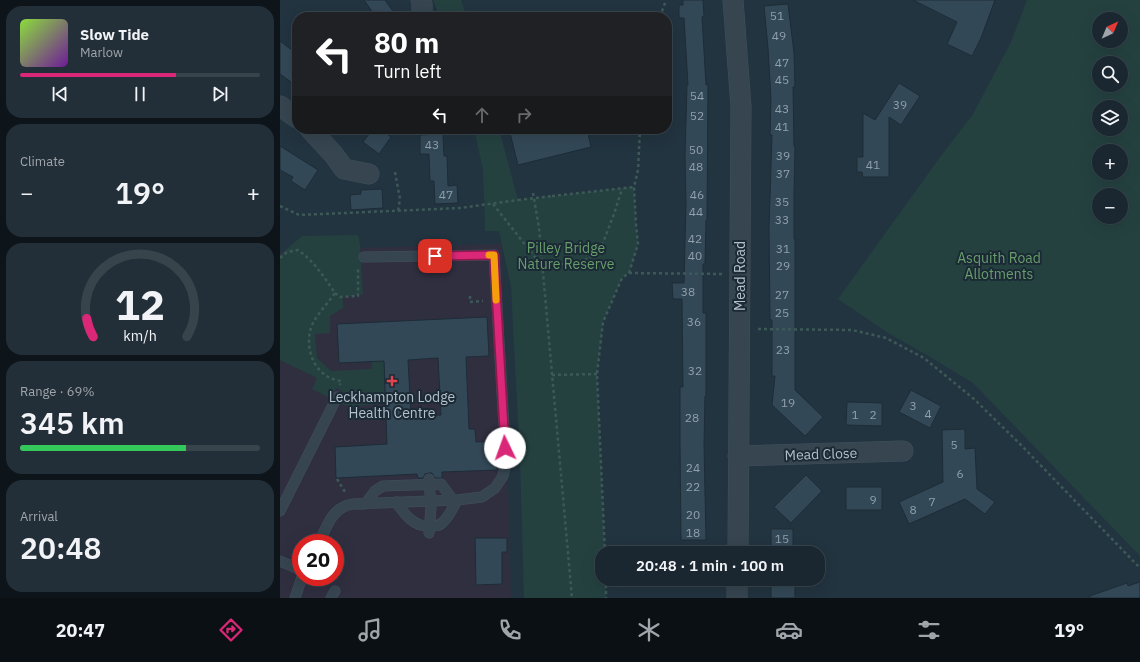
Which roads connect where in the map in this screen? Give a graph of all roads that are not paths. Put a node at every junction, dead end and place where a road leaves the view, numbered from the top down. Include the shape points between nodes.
1 (420, 0) edge
2 (733, 0) edge
3 (422, 12) edge
4 (280, 106) edge
5 (292, 114) edge
6 (315, 134) edge
7 (369, 174) dead end
8 (364, 257) dead end
9 (337, 397) road end
10 (903, 451) dead end
11 (738, 456) junction
12 (429, 482) junction
13 (455, 500) junction
14 (430, 501) junction
15 (396, 502) junction
16 (365, 504) junction
17 (280, 511) edge
18 (429, 530) junction
19 (323, 534) edge
20 (738, 546) edge
21 (280, 561) edge
22 (292, 566) edge
23 (299, 586) edge
24 (738, 586) edge
25 (296, 598) edge
26 (737, 598) edge

1 - 3 street
2 - 11 street, Mead Road via 741,107
4 - 5 street
6 - 7 street via 334,155 340,176
8 - 13 lane via 494,255 506,462 503,476 495,488 482,497
9 - 17 lane
10 - 11 street, Mead Close
11 - 20 street, Mead Road
12 - 13 lane via 441,484
12 - 14 lane
12 - 16 lane via 383,486 375,491
13 - 14 lane
13 - 18 lane via 446,519
14 - 15 lane
14 - 18 lane
15 - 16 lane
15 - 18 lane via 408,518
16 - 19 lane via 347,505 336,511
21 - 22 lane
23 - 25 lane
24 - 26 street

